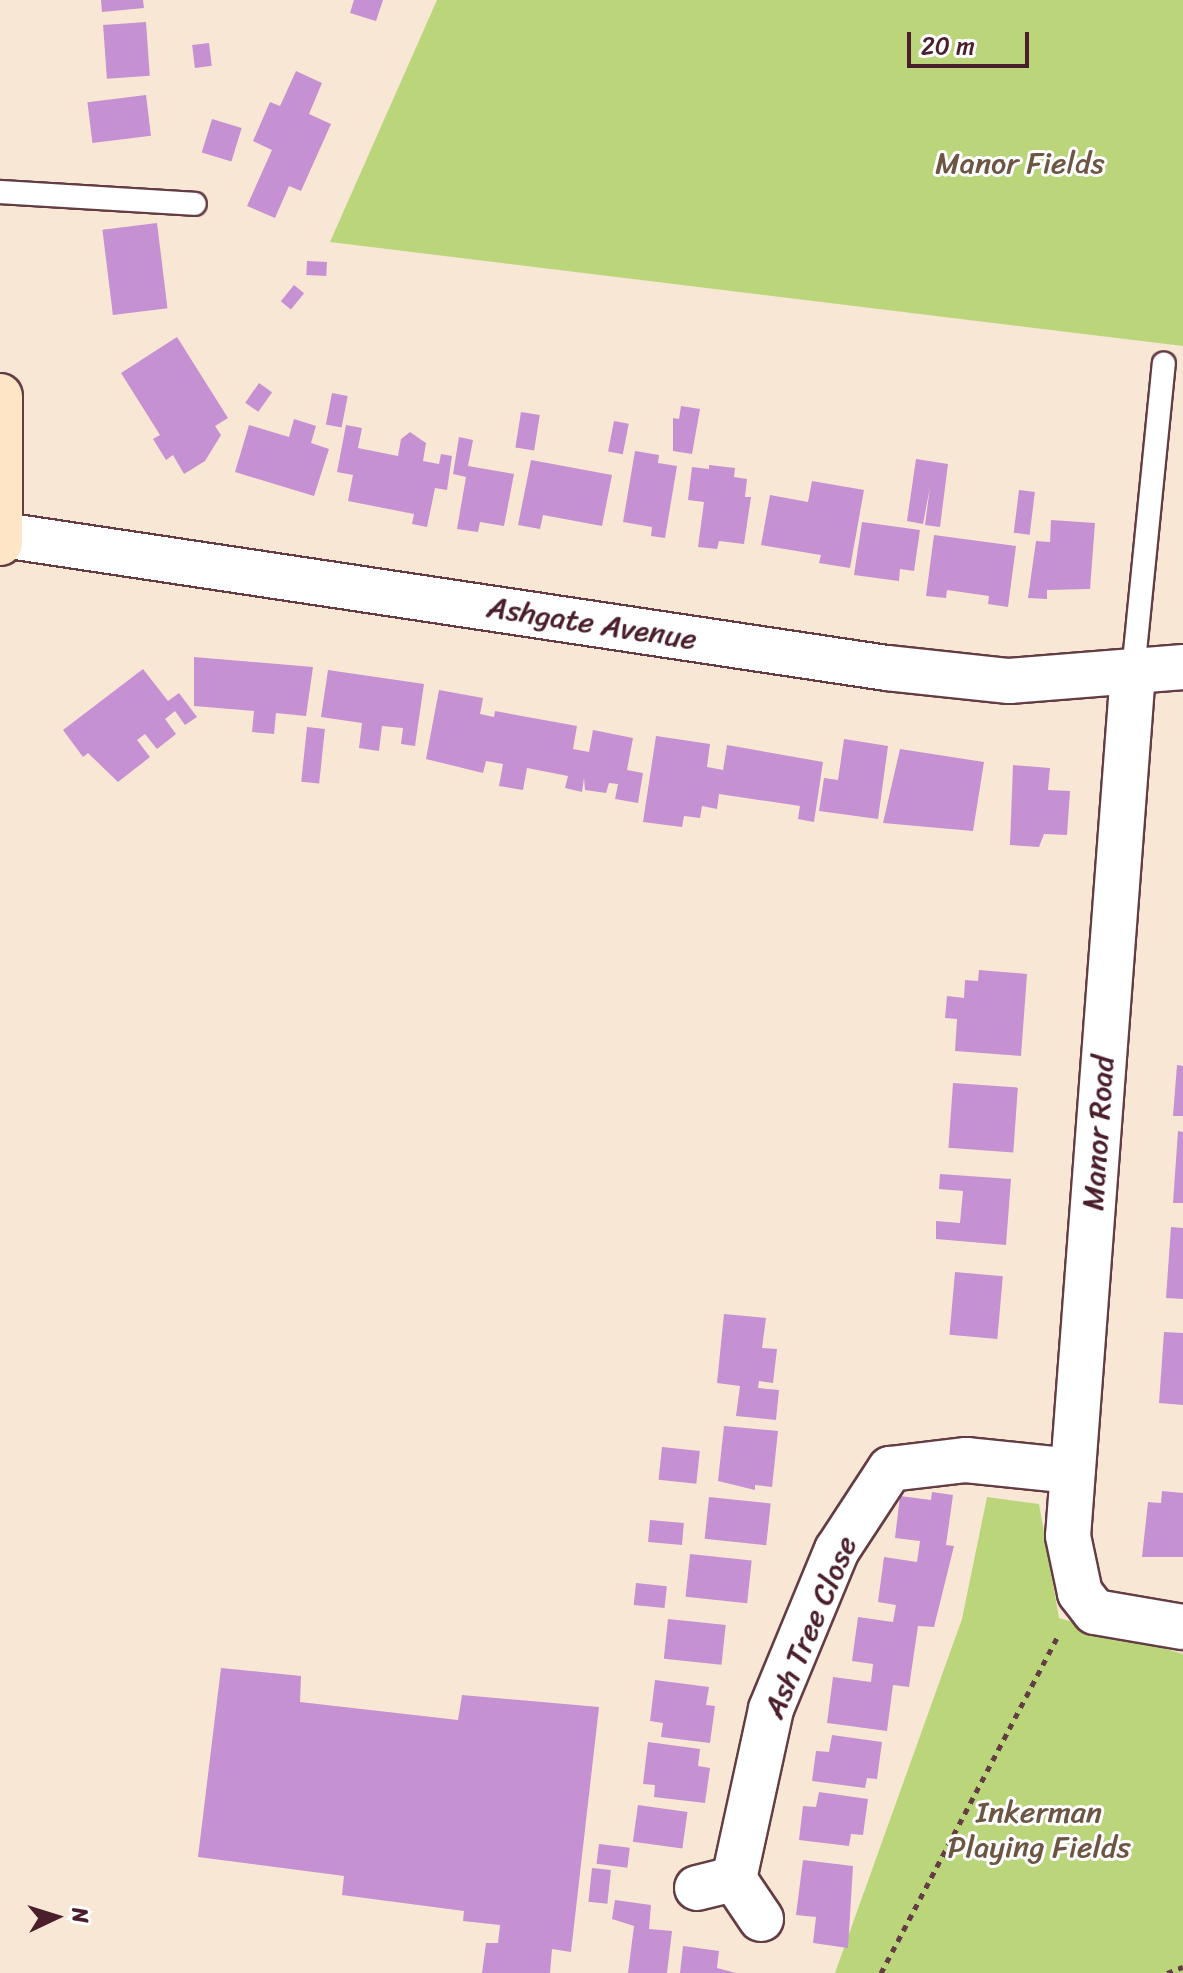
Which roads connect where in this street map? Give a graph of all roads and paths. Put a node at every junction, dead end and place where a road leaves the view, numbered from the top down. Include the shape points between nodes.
1 (0, 192) edge
2 (195, 204) dead end
3 (1164, 364) dead end
4 (0, 396) edge
5 (1, 539) edge
6 (1183, 667) edge
7 (1133, 672) junction
8 (1072, 1471) junction
9 (1080, 1593) junction
10 (1183, 1627) edge
11 (761, 1919) dead end
12 (1183, 1967) edge
13 (881, 1973) edge
14 (1167, 1973) edge

1 - 2 lane
3 - 7 lane
4 - 5 street
5 - 7 street, Ashgate Avenue via 887,668 1009,681
6 - 7 street, Ashgate Avenue
7 - 8 street, Manor Road
8 - 9 street, Manor Road via 1068,1536
8 - 11 street, Ash Tree Close via 966,1460 890,1469 837,1550 771,1709 715,1884
9 - 10 street via 1095,1612
9 - 13 path
12 - 14 path

